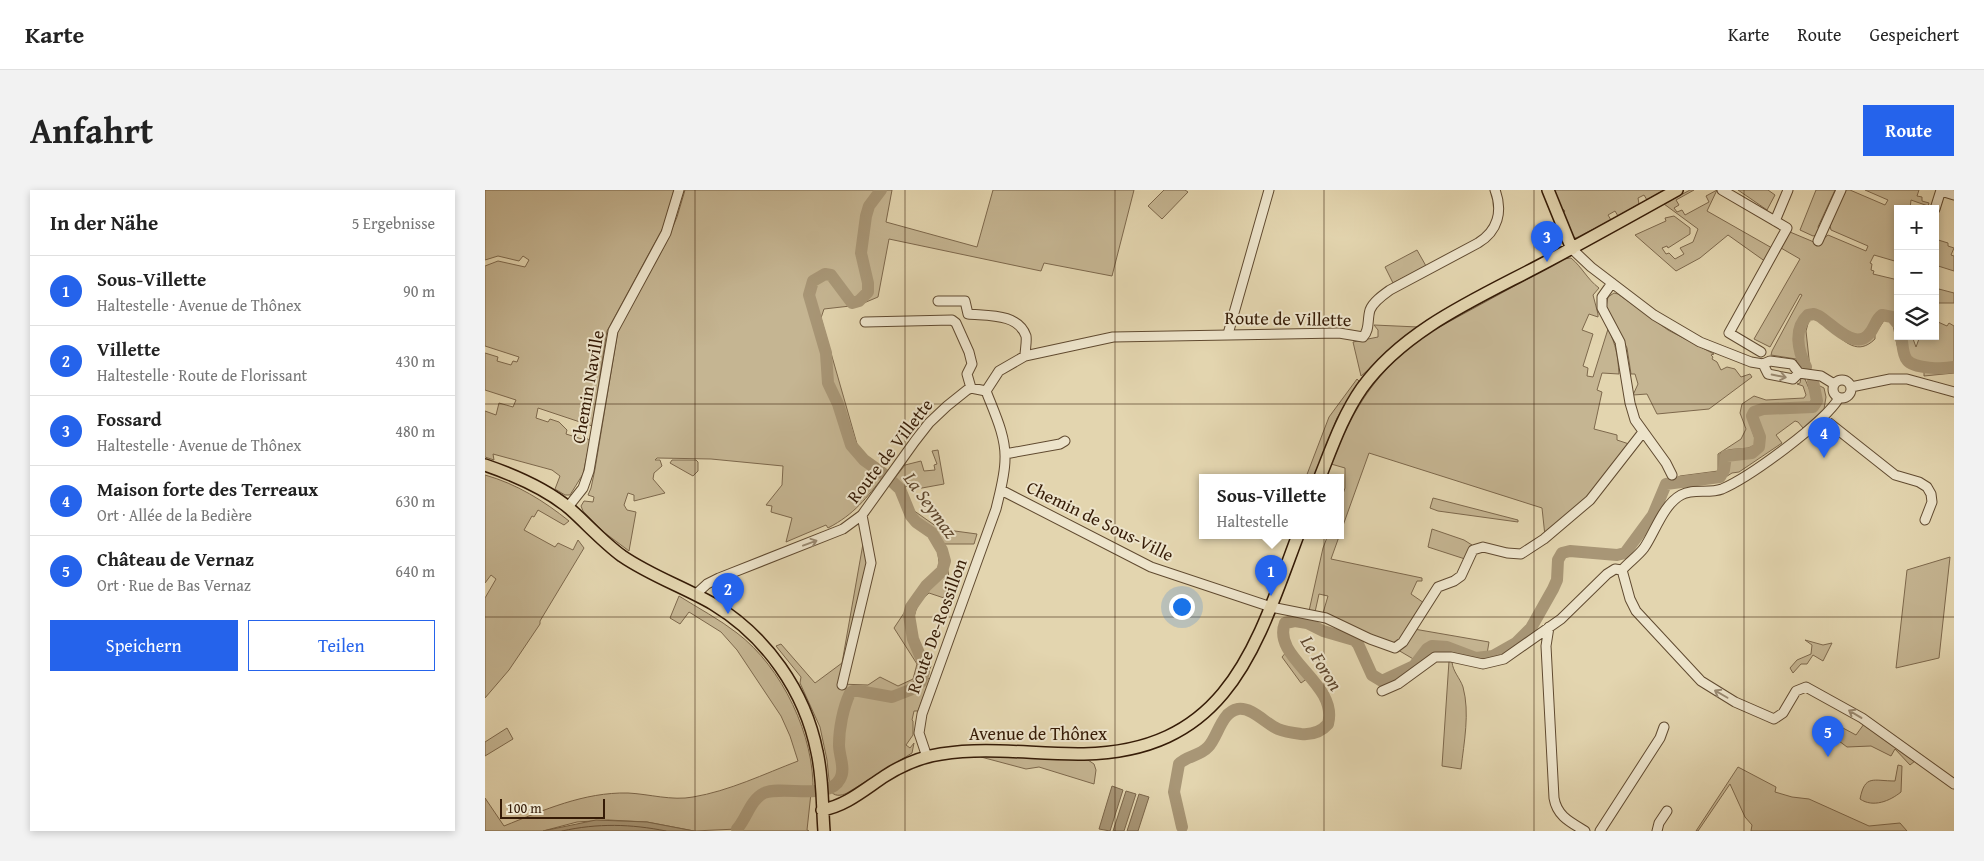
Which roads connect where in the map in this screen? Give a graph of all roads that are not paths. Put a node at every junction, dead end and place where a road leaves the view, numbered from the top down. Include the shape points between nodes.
1 (679, 190) edge
2 (1269, 190) edge
3 (1495, 190) edge
4 (1548, 190) edge
5 (1677, 190) edge
6 (1722, 190) edge
7 (1788, 190) edge
8 (1841, 190) edge
9 (1941, 190) edge
10 (1954, 195) edge
11 (1936, 205) edge
12 (1775, 221) junction
13 (1818, 240) dead end
14 (1572, 249) junction
15 (1611, 283) junction
16 (938, 301) dead end
17 (865, 322) dead end
18 (1228, 334) junction
19 (1761, 352) dead end
20 (1025, 356) junction
21 (1763, 364) junction
22 (1799, 373) junction
23 (1834, 384) junction
24 (1851, 387) junction
25 (971, 388) junction
26 (986, 391) junction
27 (1954, 392) edge
28 (1839, 398) junction
29 (1823, 418) junction
30 (1643, 432) junction
31 (1065, 441) dead end
32 (1005, 454) junction
33 (485, 465) edge
34 (1321, 474) edge
35 (1672, 475) dead end
36 (1001, 490) junction
37 (568, 508) junction
38 (862, 515) junction
39 (1925, 520) dead end
40 (1296, 539) edge
41 (1622, 570) junction
42 (695, 594) junction
43 (1271, 607) junction
44 (1549, 627) junction
45 (842, 685) dead end
46 (1382, 691) dead end
47 (1663, 727) dead end
48 (927, 757) junction
49 (1954, 784) edge
50 (823, 807) junction
51 (1667, 811) dead end
52 (817, 831) edge
53 (824, 831) edge
54 (1585, 831) edge
55 (1600, 831) edge
56 (1657, 831) edge

1 - 37 street, Chemin Naville via 665,233 613,331 589,471 583,488
2 - 18 street
3 - 18 street, Route de Villette via 1499,213 1495,226 1486,237 1379,298 1370,311 1367,331 1361,337 1339,333
4 - 14 main road
5 - 14 main road
6 - 12 street
7 - 12 street
8 - 13 street
9 - 10 street
9 - 11 street
12 - 19 street via 1787,228 1785,234 1729,333
14 - 15 street
14 - 34 main road via 1432,324 1386,360 1351,405
15 - 21 street via 1654,315 1700,342 1738,358
15 - 30 street via 1602,297 1601,308 1620,342 1630,403
16 - 20 street via 965,300 968,314 996,316 1016,322 1026,336
17 - 25 street via 952,320 969,352 972,364 967,374
18 - 20 street, Route de Villette via 1113,337
20 - 26 street, Route de Villette via 999,371
21 - 22 street via 1771,360 1792,364
21 -> 22 street via 1768,374 1793,378
22 - 23 street via 1821,376
23 - 24 street via 1844,380
23 - 28 street via 1834,393
24 - 27 street via 1907,379
24 - 28 street via 1848,396
25 - 26 street
25 - 38 street, Route de Villette via 962,392 929,423
26 - 32 street, Route De-Rossillon via 999,424
28 - 29 street
29 - 39 street via 1895,475 1927,487 1932,502
29 - 41 street via 1765,462 1725,487 1679,496 1656,525 1642,550
30 - 35 street
30 - 43 street, Chemin de Sous-Ville via 1590,500 1544,539 1521,554 1483,546 1473,550 1461,576 1437,587 1400,646 1390,647 1327,618
31 - 32 street
32 - 36 street, Route De-Rossillon
33 - 37 main road via 533,485
36 - 43 street, Chemin de Sous-Ville via 1151,567
36 - 48 street, Route De-Rossillon via 922,714 919,732
37 - 42 main road via 622,556
42 -> 38 street, Route de Villette via 713,581 843,529
38 - 45 street via 871,563
40 - 43 main road, Avenue de Thônex
41 - 44 street via 1613,570 1603,576
49 -> 41 street via 1856,714 1806,687 1796,691 1783,714 1775,718 1735,702 1707,685 1636,611
42 - 50 main road via 735,619 764,646 800,701 813,732
43 - 48 main road, Avenue de Thônex via 1244,665 1223,694 1196,719 1157,741 1105,753 976,750
44 - 46 street via 1501,660 1479,664 1451,657 1435,657 1398,684
44 - 54 street via 1546,646 1555,802 1561,816
47 - 55 street via 1660,738
48 - 50 main road, Avenue de Thônex via 885,776 837,806
50 - 52 main road
50 - 53 main road
51 - 56 street

